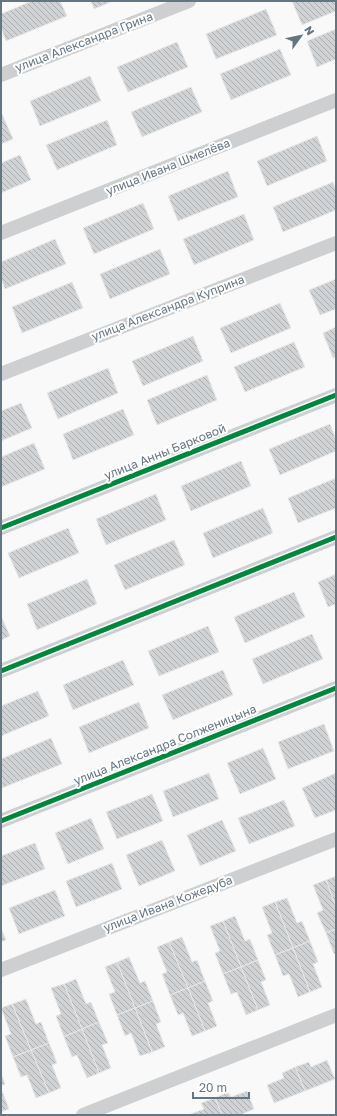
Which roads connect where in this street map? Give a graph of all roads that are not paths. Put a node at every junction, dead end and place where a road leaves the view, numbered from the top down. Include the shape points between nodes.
1 (189, 1) edge
2 (1, 75) edge
3 (336, 100) edge
4 (1, 234) edge
5 (336, 242) edge
6 (1, 374) edge
7 (336, 395) edge
8 (1, 528) edge
9 (336, 538) edge
10 (1, 671) edge
11 (336, 688) edge
12 (1, 821) edge
13 (336, 839) edge
14 (1, 970) edge
15 (336, 1015) edge
16 (83, 1115) edge

1 - 2 street, улица Александра Грина
3 - 4 street, улица Ивана Шмелёва
5 - 6 street, улица Александра Куприна
7 - 8 street, улица Анны Барковой
9 - 10 street
11 - 12 street, улица Александра Солженицына
13 - 14 street, улица Ивана Кожедуба
15 - 16 street

